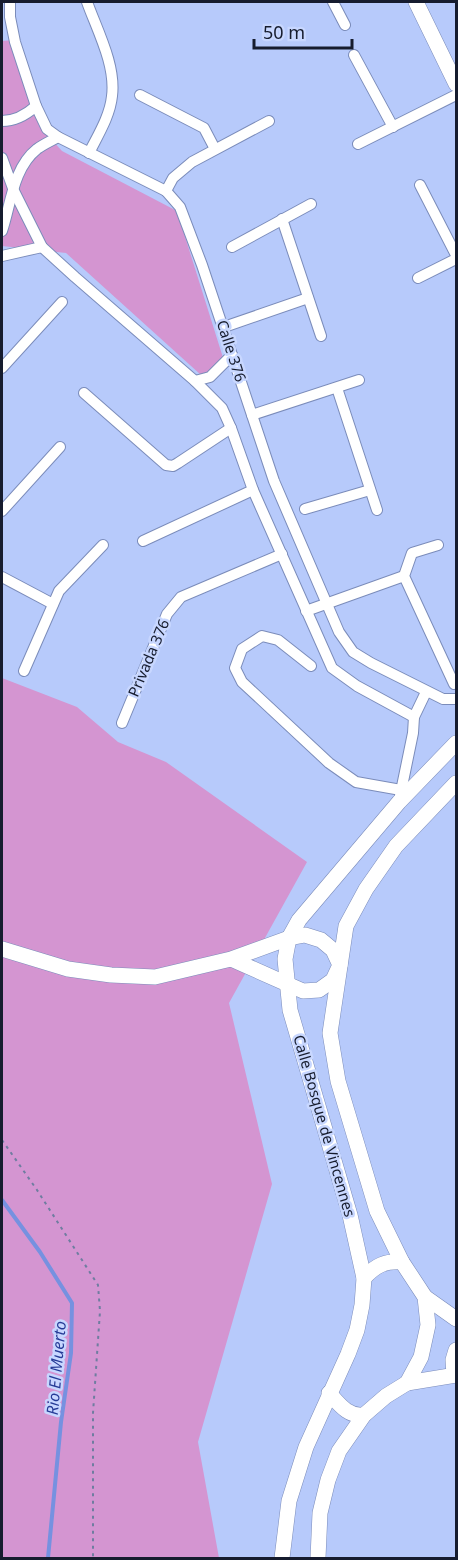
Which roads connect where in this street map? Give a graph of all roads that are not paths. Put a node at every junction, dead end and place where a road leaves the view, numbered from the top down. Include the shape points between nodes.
1 (10, 2) edge
2 (87, 2) edge
3 (333, 2) edge
4 (416, 2) edge
5 (345, 25) dead end
6 (354, 55) dead end
7 (456, 84) edge
8 (140, 95) dead end
9 (456, 95) edge
10 (36, 106) junction
11 (2, 121) edge
12 (269, 121) dead end
13 (393, 127) junction
14 (58, 137) junction
15 (358, 144) dead end
16 (215, 149) junction
17 (89, 153) junction
18 (2, 158) edge
19 (420, 185) dead end
20 (14, 191) junction
21 (166, 191) junction
22 (311, 204) dead end
23 (282, 219) junction
24 (2, 231) edge
25 (42, 247) junction
26 (232, 247) dead end
27 (2, 256) edge
28 (456, 257) edge
29 (418, 278) dead end
30 (308, 298) junction
31 (62, 302) dead end
32 (224, 327) junction
33 (321, 336) dead end
34 (232, 356) junction
35 (2, 368) edge
36 (359, 380) dead end
37 (195, 381) junction
38 (337, 388) junction
39 (84, 393) dead end
40 (252, 415) junction
41 (231, 428) junction
42 (60, 447) dead end
43 (370, 489) junction
44 (253, 490) junction
45 (305, 509) dead end
46 (377, 510) dead end
47 (2, 511) edge
48 (143, 541) dead end
49 (103, 545) dead end
50 (438, 545) dead end
51 (282, 554) junction
52 (404, 576) junction
53 (2, 577) edge
54 (52, 604) junction
55 (326, 604) junction
56 (306, 611) junction
57 (311, 666) dead end
58 (24, 671) dead end
59 (454, 684) dead end
60 (426, 692) junction
61 (456, 699) edge
62 (414, 717) junction
63 (122, 723) dead end
64 (456, 743) edge
65 (456, 783) edge
66 (400, 796) junction
67 (289, 938) junction
68 (2, 949) edge
69 (231, 959) junction
70 (340, 965) junction
71 (288, 984) junction
72 (402, 1262) junction
73 (364, 1278) junction
74 (425, 1297) junction
75 (456, 1319) edge
76 (456, 1350) edge
77 (455, 1375) edge
78 (407, 1383) junction
79 (329, 1393) junction
80 (364, 1415) junction
81 (282, 1558) edge
82 (318, 1558) edge

1 - 10 street, Calle 376 via 15,42
2 - 17 street via 111,68 112,96 104,125
3 - 5 street
4 - 7 main road
6 - 13 street
8 - 16 street via 204,128
9 - 13 street
10 - 11 street via 25,115
10 - 14 street, Calle 376 via 47,129
12 - 16 street
13 - 15 street
14 - 17 street, Calle 376
14 - 20 street via 29,157 19,171
16 - 21 street via 173,178
17 - 21 street, Calle 376
18 - 20 street
19 - 28 street
20 - 24 street
20 - 25 street
21 - 32 street, Calle 376 via 189,226
22 - 23 street
23 - 26 street
23 - 30 street
25 - 27 street
25 - 37 street
28 - 29 street
30 - 32 street
30 - 33 street
31 - 35 street
32 - 34 street, Calle 376
34 - 37 street via 210,377
34 - 40 street, Calle 376
36 - 38 street
37 - 41 street via 222,408
38 - 40 street
38 - 43 street
39 - 41 street via 166,465 178,463
40 - 55 street, Calle 376 via 274,481
41 - 44 street
42 - 47 street
43 - 45 street
43 - 46 street
44 - 48 street
44 - 51 street
49 - 54 street via 59,591
50 - 52 street via 412,553
51 - 56 street
51 - 63 street, Privada 376 via 181,597 167,614
52 - 55 street
52 - 59 street
53 - 54 street
54 - 58 street
55 - 56 street
55 - 60 street, Calle 376 via 353,652
56 - 62 street via 332,668
57 - 66 street via 278,640 262,636 242,649 235,668 242,682 329,763 356,782
60 - 61 street, Calle 376
60 - 62 street
62 - 66 street
64 - 66 main road, Calle Bosque de Vincennes
65 - 70 main road, Calle Bosque de Vincennes via 396,846 366,889 346,926
66 - 67 main road, Calle Bosque de Vincennes via 298,920
67 - 69 main road
67 - 70 main road via 305,935 321,940 333,950
67 - 71 main road, Calle Bosque de Vincennes via 285,959
68 - 69 main road via 68,969 154,977
69 - 71 main road
70 - 71 main road via 333,980 319,990 303,992
70 - 72 main road, Calle Bosque de Vincennes via 330,1033 338,1081 377,1211
71 - 73 main road, Calle Bosque de Vincennes via 290,1010 350,1215
72 - 73 main road via 374,1267
72 - 74 main road, Calle Bosque de Vincennes
73 - 79 main road, Calle Bosque de Vincennes via 357,1330
74 - 75 main road
74 - 78 main road, Calle Bosque de Vincennes via 428,1325 421,1358
76 - 77 main road
77 - 78 main road
78 - 80 main road, Calle Bosque de Vincennes
79 - 80 main road via 342,1408 355,1416
79 - 81 main road, Calle Bosque de Vincennes via 289,1501
80 - 82 main road, Calle Bosque de Vincennes via 339,1451 328,1480 320,1513

